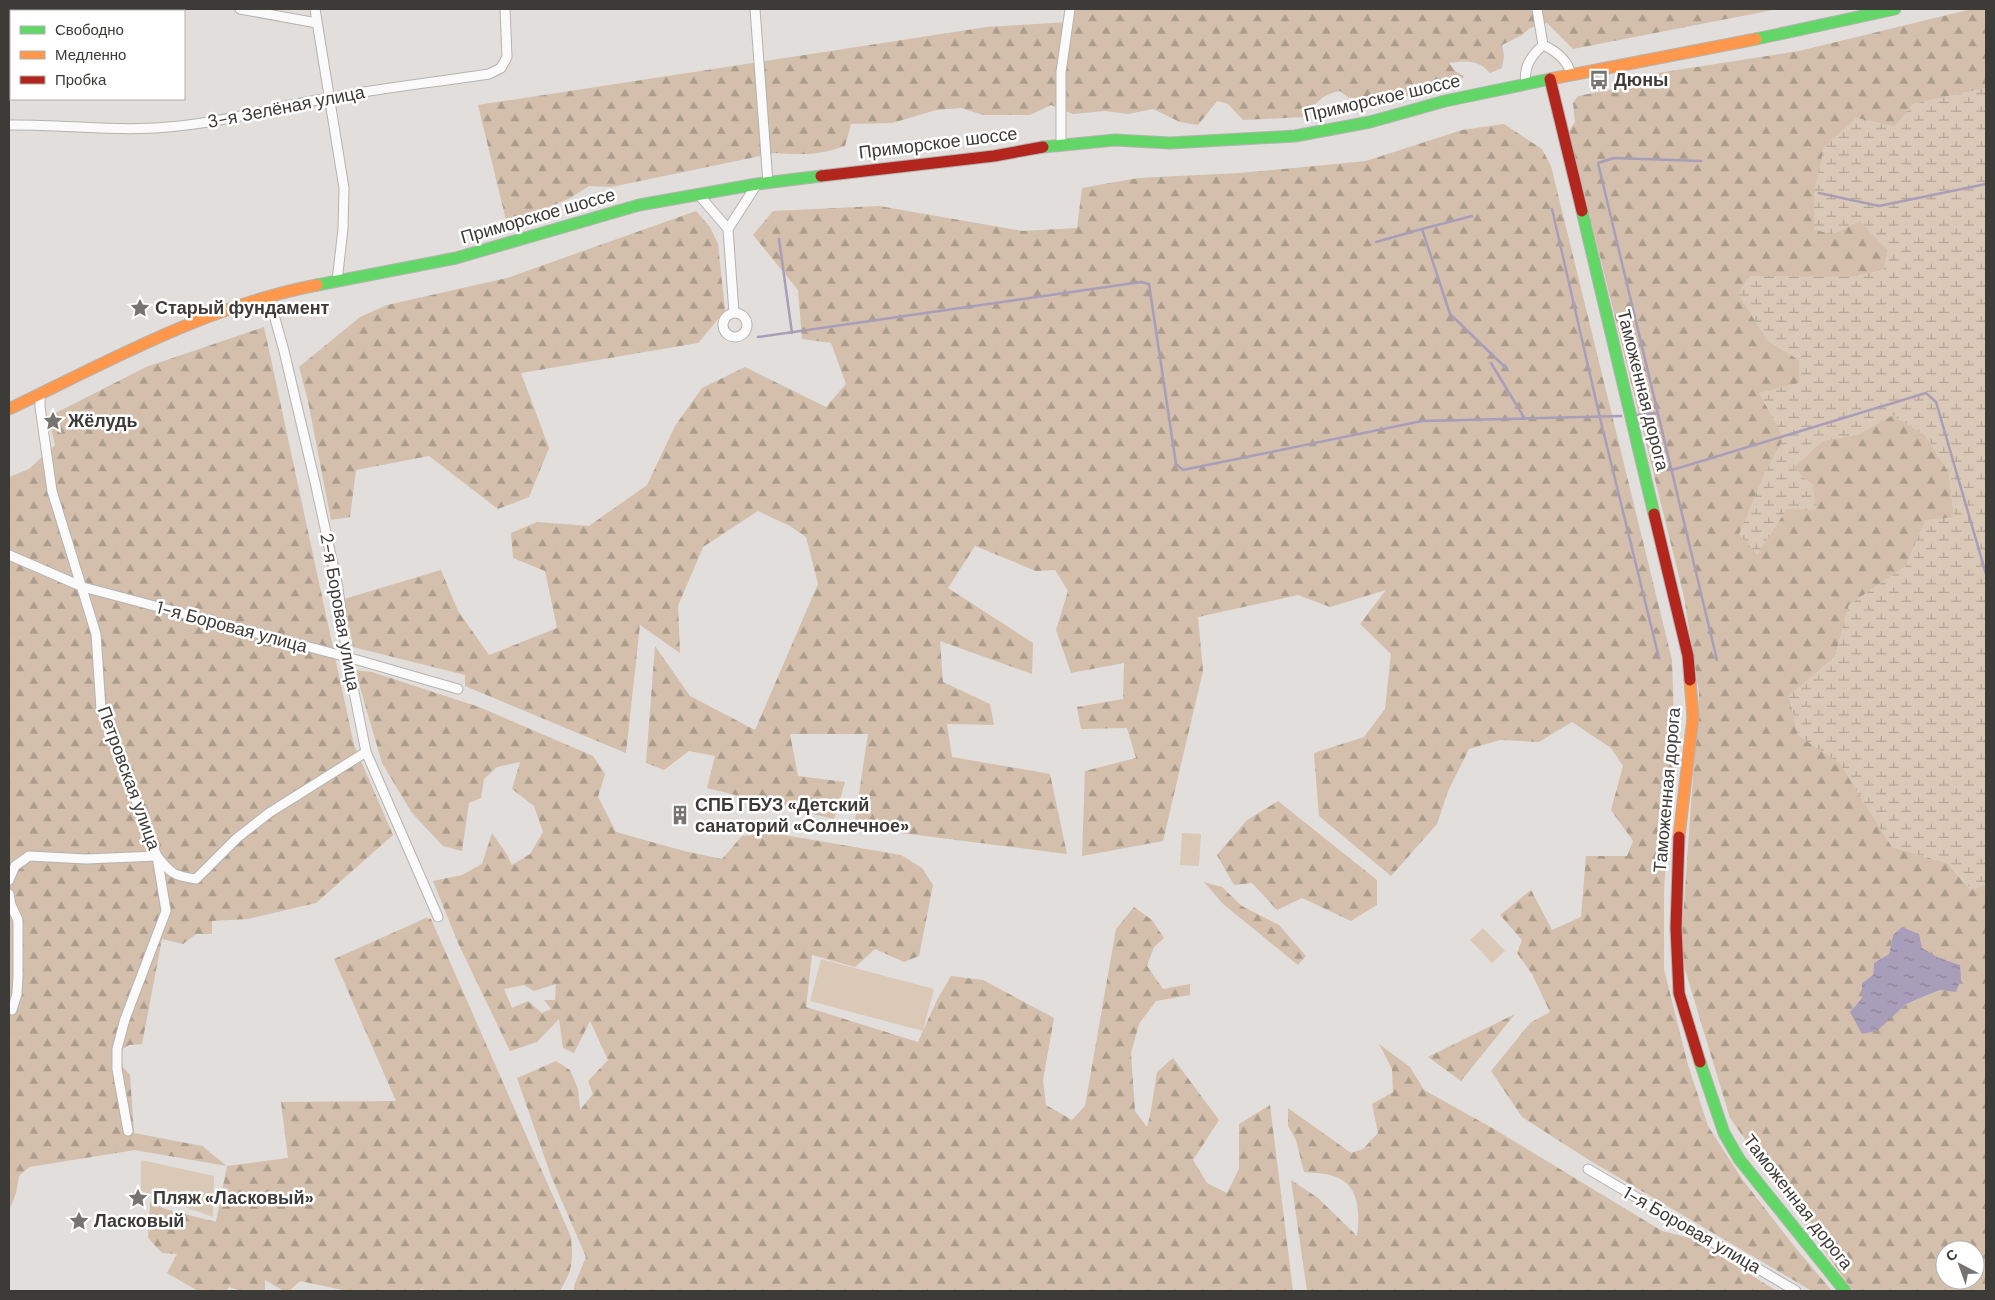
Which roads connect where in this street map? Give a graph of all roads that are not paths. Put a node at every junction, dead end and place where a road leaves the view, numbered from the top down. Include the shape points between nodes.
1 (240, 9) edge
2 (315, 9) edge
3 (505, 9) edge
4 (755, 9) edge
5 (1070, 9) edge
6 (1537, 9) edge
7 (1895, 9) edge
8 (317, 22) junction
9 (1542, 45) junction
10 (1572, 75) junction
11 (1550, 79) junction
12 (1526, 84) junction
13 (329, 98) junction
14 (9, 125) edge
15 (1061, 144) junction
16 (762, 184) junction
17 (699, 195) junction
18 (728, 229) junction
19 (338, 281) junction
20 (269, 297) junction
21 (734, 312) dead end
22 (40, 392) junction
23 (9, 409) edge
24 (9, 555) edge
25 (83, 587) junction
26 (347, 657) junction
27 (458, 689) dead end
28 (366, 752) junction
29 (157, 856) junction
30 (9, 880) edge
31 (9, 894) edge
32 (438, 917) dead end
33 (12, 1010) dead end
34 (128, 1130) dead end
35 (1588, 1169) dead end
36 (1796, 1291) edge
37 (1845, 1291) edge

1 - 8 street
2 - 8 street
3 - 13 street, 3-я Зелёная улица via 507,57 501,68 490,74
4 - 16 street
5 - 15 street via 1061,72
6 - 9 street
7 - 10 main road, Приморское шоссе
8 - 13 street
9 - 10 street via 1560,56
9 - 12 street via 1529,61
10 - 11 main road, Приморское шоссе
11 - 12 main road, Приморское шоссе
11 - 37 main road, Таможенная дорога via 1688,656 1693,717 1678,843 1676,928 1679,992 1724,1133 1740,1159
12 - 15 main road, Приморское шоссе via 1445,101 1370,122 1295,136
13 - 14 street, 3-я Зелёная улица via 168,127
13 - 19 street via 344,188
15 - 16 main road, Приморское шоссе via 994,156
16 - 17 main road, Приморское шоссе
16 - 18 street
17 - 18 street
17 - 19 main road, Приморское шоссе via 639,205 456,258
18 - 21 street
19 - 20 main road, Приморское шоссе
20 - 22 main road, Приморское шоссе via 174,329
20 - 26 street, 2-я Боровая улица via 338,588
22 - 23 main road, Приморское шоссе
22 - 25 street, Петровская улица via 52,491
24 - 25 street, 1-я Боровая улица
25 - 26 street, 1-я Боровая улица
25 - 29 street, Петровская улица via 96,634 102,709
26 - 27 street, 1-я Боровая улица
26 - 28 street, 2-я Боровая улица
28 - 29 street via 269,813 237,838 196,879 176,876
28 - 32 street, 2-я Боровая улица
29 - 30 street via 29,856 15,866
29 - 34 street, Петровская улица via 166,911 117,1049 117,1069
31 - 33 street via 18,920 17,994
35 - 36 street, 1-я Боровая улица

